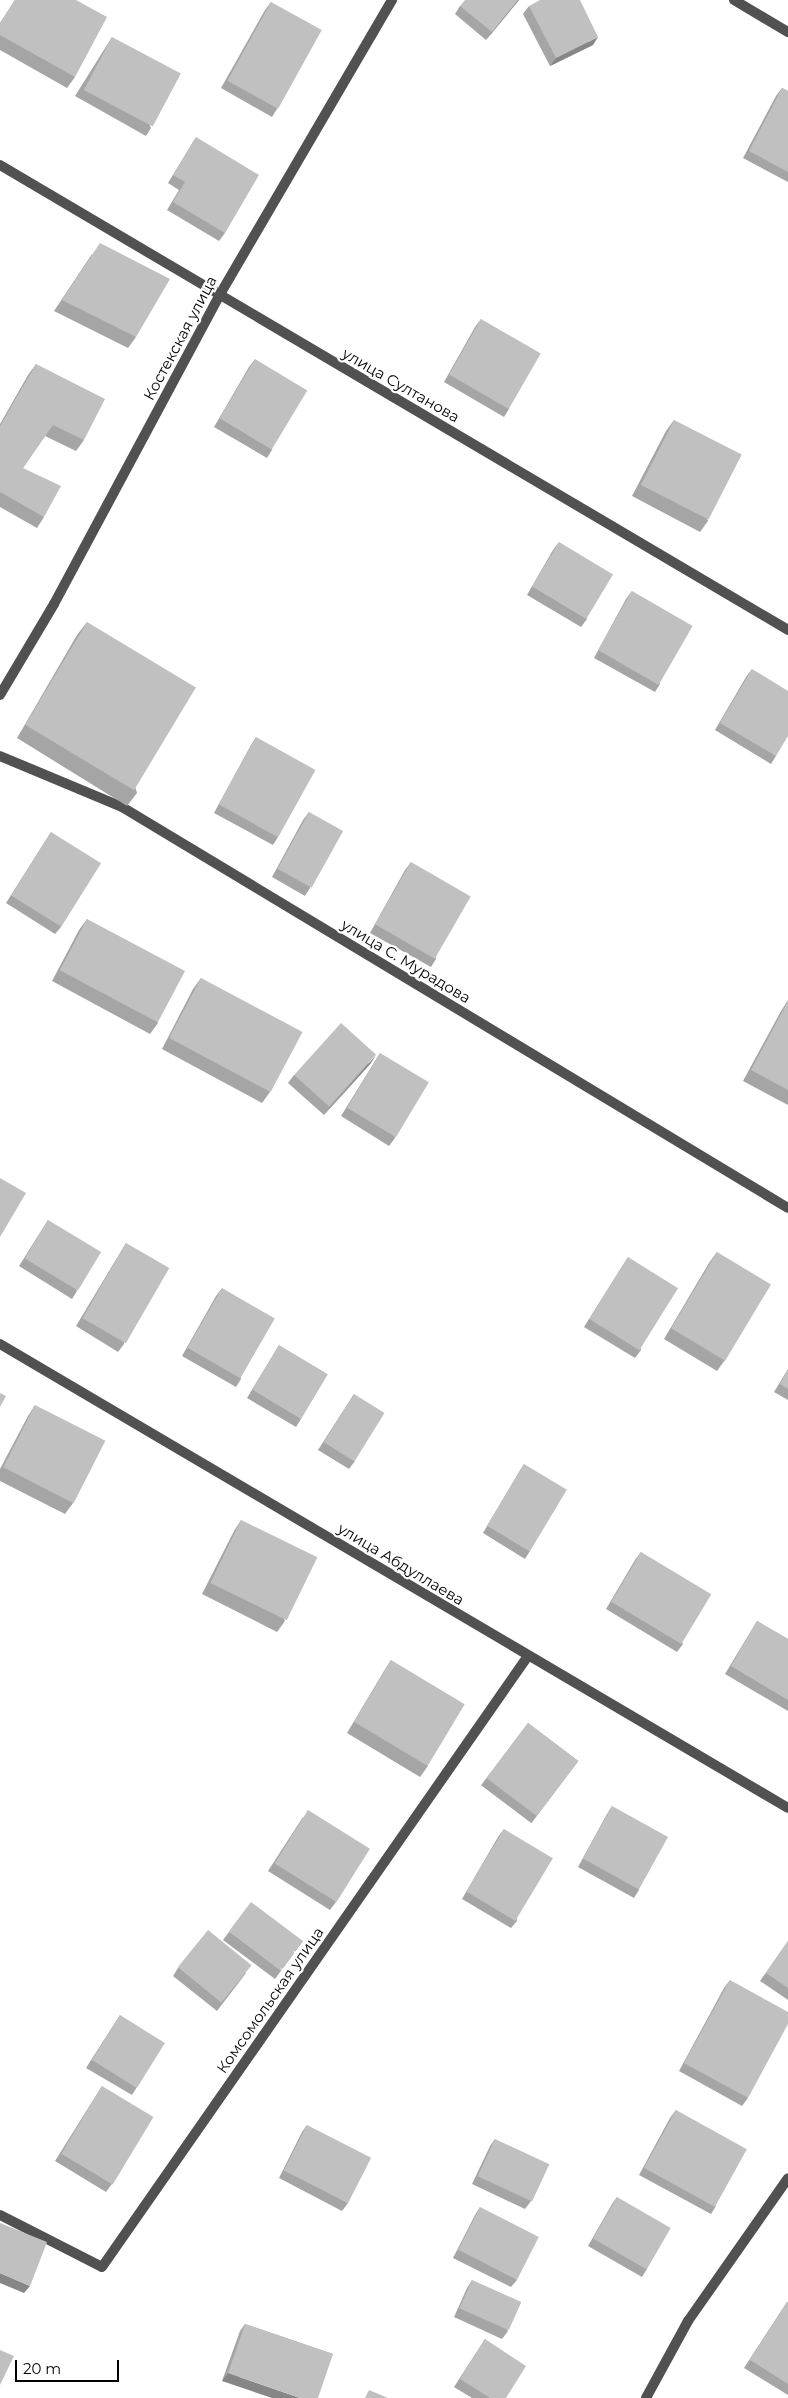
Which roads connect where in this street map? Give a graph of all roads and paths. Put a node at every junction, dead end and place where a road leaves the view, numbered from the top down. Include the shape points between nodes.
1 (392, 0) edge
2 (734, 0) edge
3 (788, 32) edge
4 (0, 165) edge
5 (219, 296) junction
6 (788, 630) edge
7 (0, 695) edge
8 (0, 756) edge
9 (788, 1208) edge
10 (0, 1344) edge
11 (528, 1656) junction
12 (788, 1808) edge
13 (788, 2178) edge
14 (0, 2215) edge
15 (646, 2398) edge

1 - 5 street, Костекская улица
2 - 3 street
4 - 5 street, улица Султанова
5 - 6 street, улица Султанова
5 - 7 street, Костекская улица via 54,604
8 - 9 street, улица С. Мурадова via 122,807
10 - 11 street, улица Абдуллаева
11 - 12 street, улица Абдуллаева
11 - 14 street, Комсомольская улица via 102,2267
13 - 15 street via 688,2321

